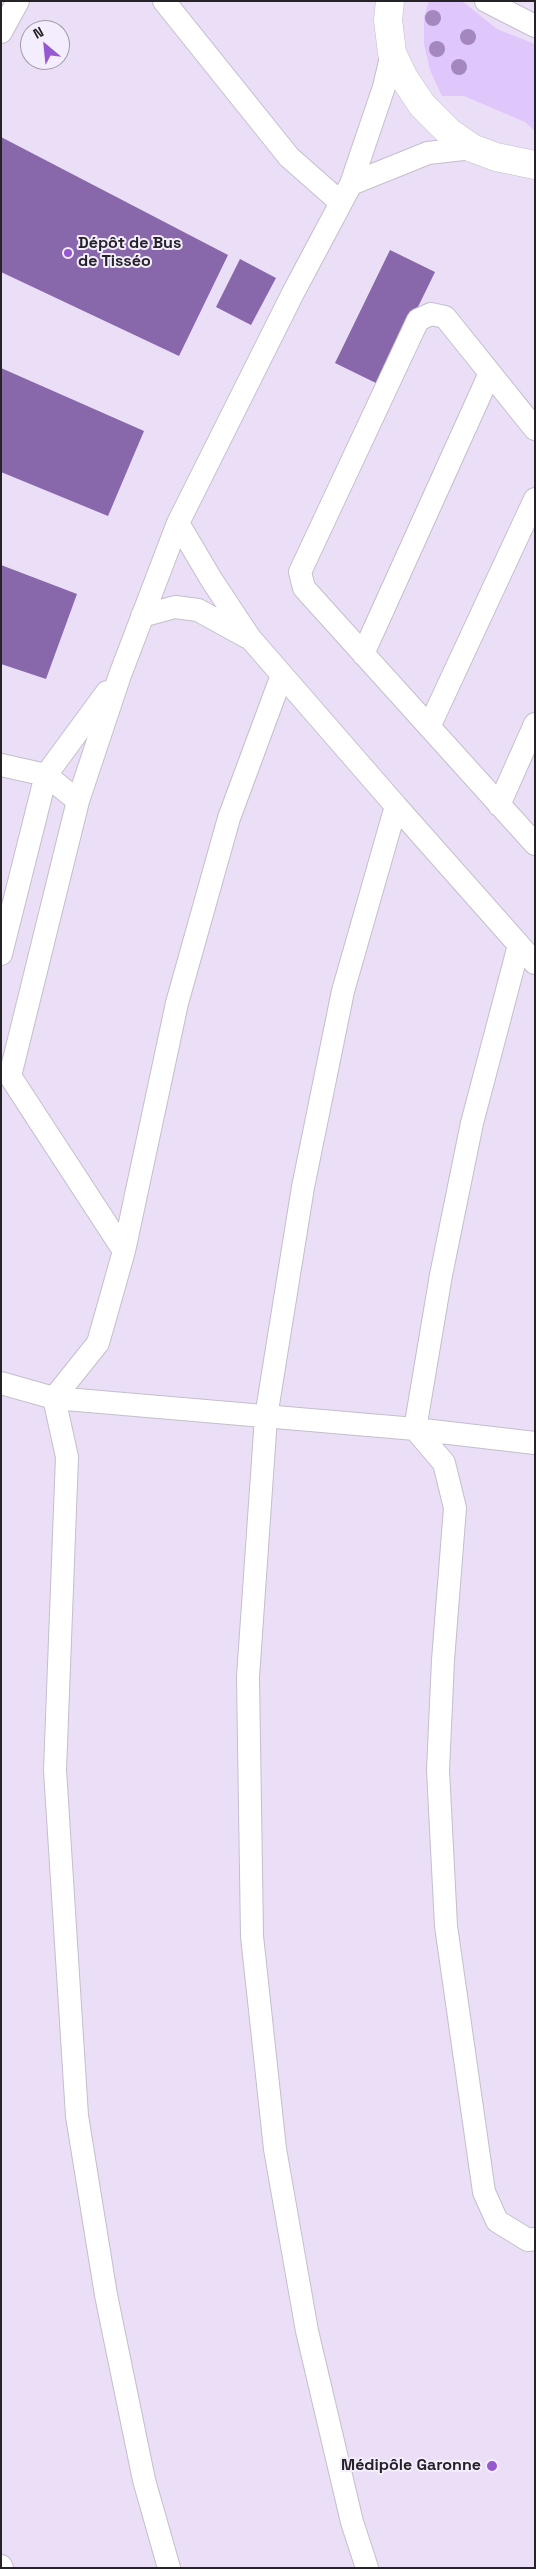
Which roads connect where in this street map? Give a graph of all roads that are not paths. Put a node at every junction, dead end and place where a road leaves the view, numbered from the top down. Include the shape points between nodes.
1 (18, 1) edge
2 (164, 1) edge
3 (390, 1) edge
4 (486, 1) edge
5 (535, 26) edge
6 (1, 32) edge
7 (392, 53) junction
8 (472, 148) junction
9 (534, 166) edge
10 (346, 193) junction
11 (490, 374) junction
12 (535, 429) edge
13 (535, 499) edge
14 (178, 523) junction
15 (142, 616) junction
16 (250, 638) junction
17 (364, 654) junction
18 (120, 675) junction
19 (282, 675) junction
20 (535, 724) edge
21 (429, 727) junction
22 (1, 765) edge
23 (46, 775) junction
24 (78, 801) junction
25 (500, 805) junction
26 (396, 806) junction
27 (535, 844) edge
28 (519, 945) junction
29 (1, 954) edge
30 (535, 963) edge
31 (124, 1251) junction
32 (1, 1383) edge
33 (54, 1398) junction
34 (266, 1417) junction
35 (415, 1429) junction
36 (535, 1443) edge
37 (535, 2239) edge
38 (169, 2568) edge
39 (367, 2568) edge

1 - 6 lane
2 - 10 lane via 288,157
3 - 7 main road via 388,20
4 - 5 lane
7 - 8 main road via 422,105 449,132
7 - 10 lane via 384,86
8 - 9 main road
8 - 10 lane via 428,153
10 - 14 lane
11 - 12 lane
11 - 17 lane
11 - 17 lane via 445,317 431,314 418,320 300,572 304,588
13 - 21 lane
14 - 15 lane
14 - 16 lane
15 - 16 lane via 175,607 198,610
15 - 18 lane
16 - 19 lane
17 - 21 lane
18 - 23 lane
18 - 24 lane
19 - 26 lane
19 - 31 lane via 229,818 180,994
20 - 25 lane
21 - 25 lane
22 - 23 lane
23 - 24 lane
23 - 29 lane
24 - 31 lane via 10,1076
25 - 27 lane
26 - 28 lane
26 - 34 lane via 341,1000 303,1187
28 - 30 lane
28 - 35 lane via 472,1123 441,1275
31 - 33 lane via 98,1342
32 - 33 lane
33 - 34 lane
33 - 38 lane via 67,1457 55,1770 77,2116 106,2295 142,2470
34 - 35 lane
34 - 39 lane via 248,1677 252,1936 274,2149 307,2331 352,2522
35 - 36 lane
35 - 37 lane via 444,1463 456,1508 443,1660 438,1770 446,1926 484,2192 497,2221 528,2240

